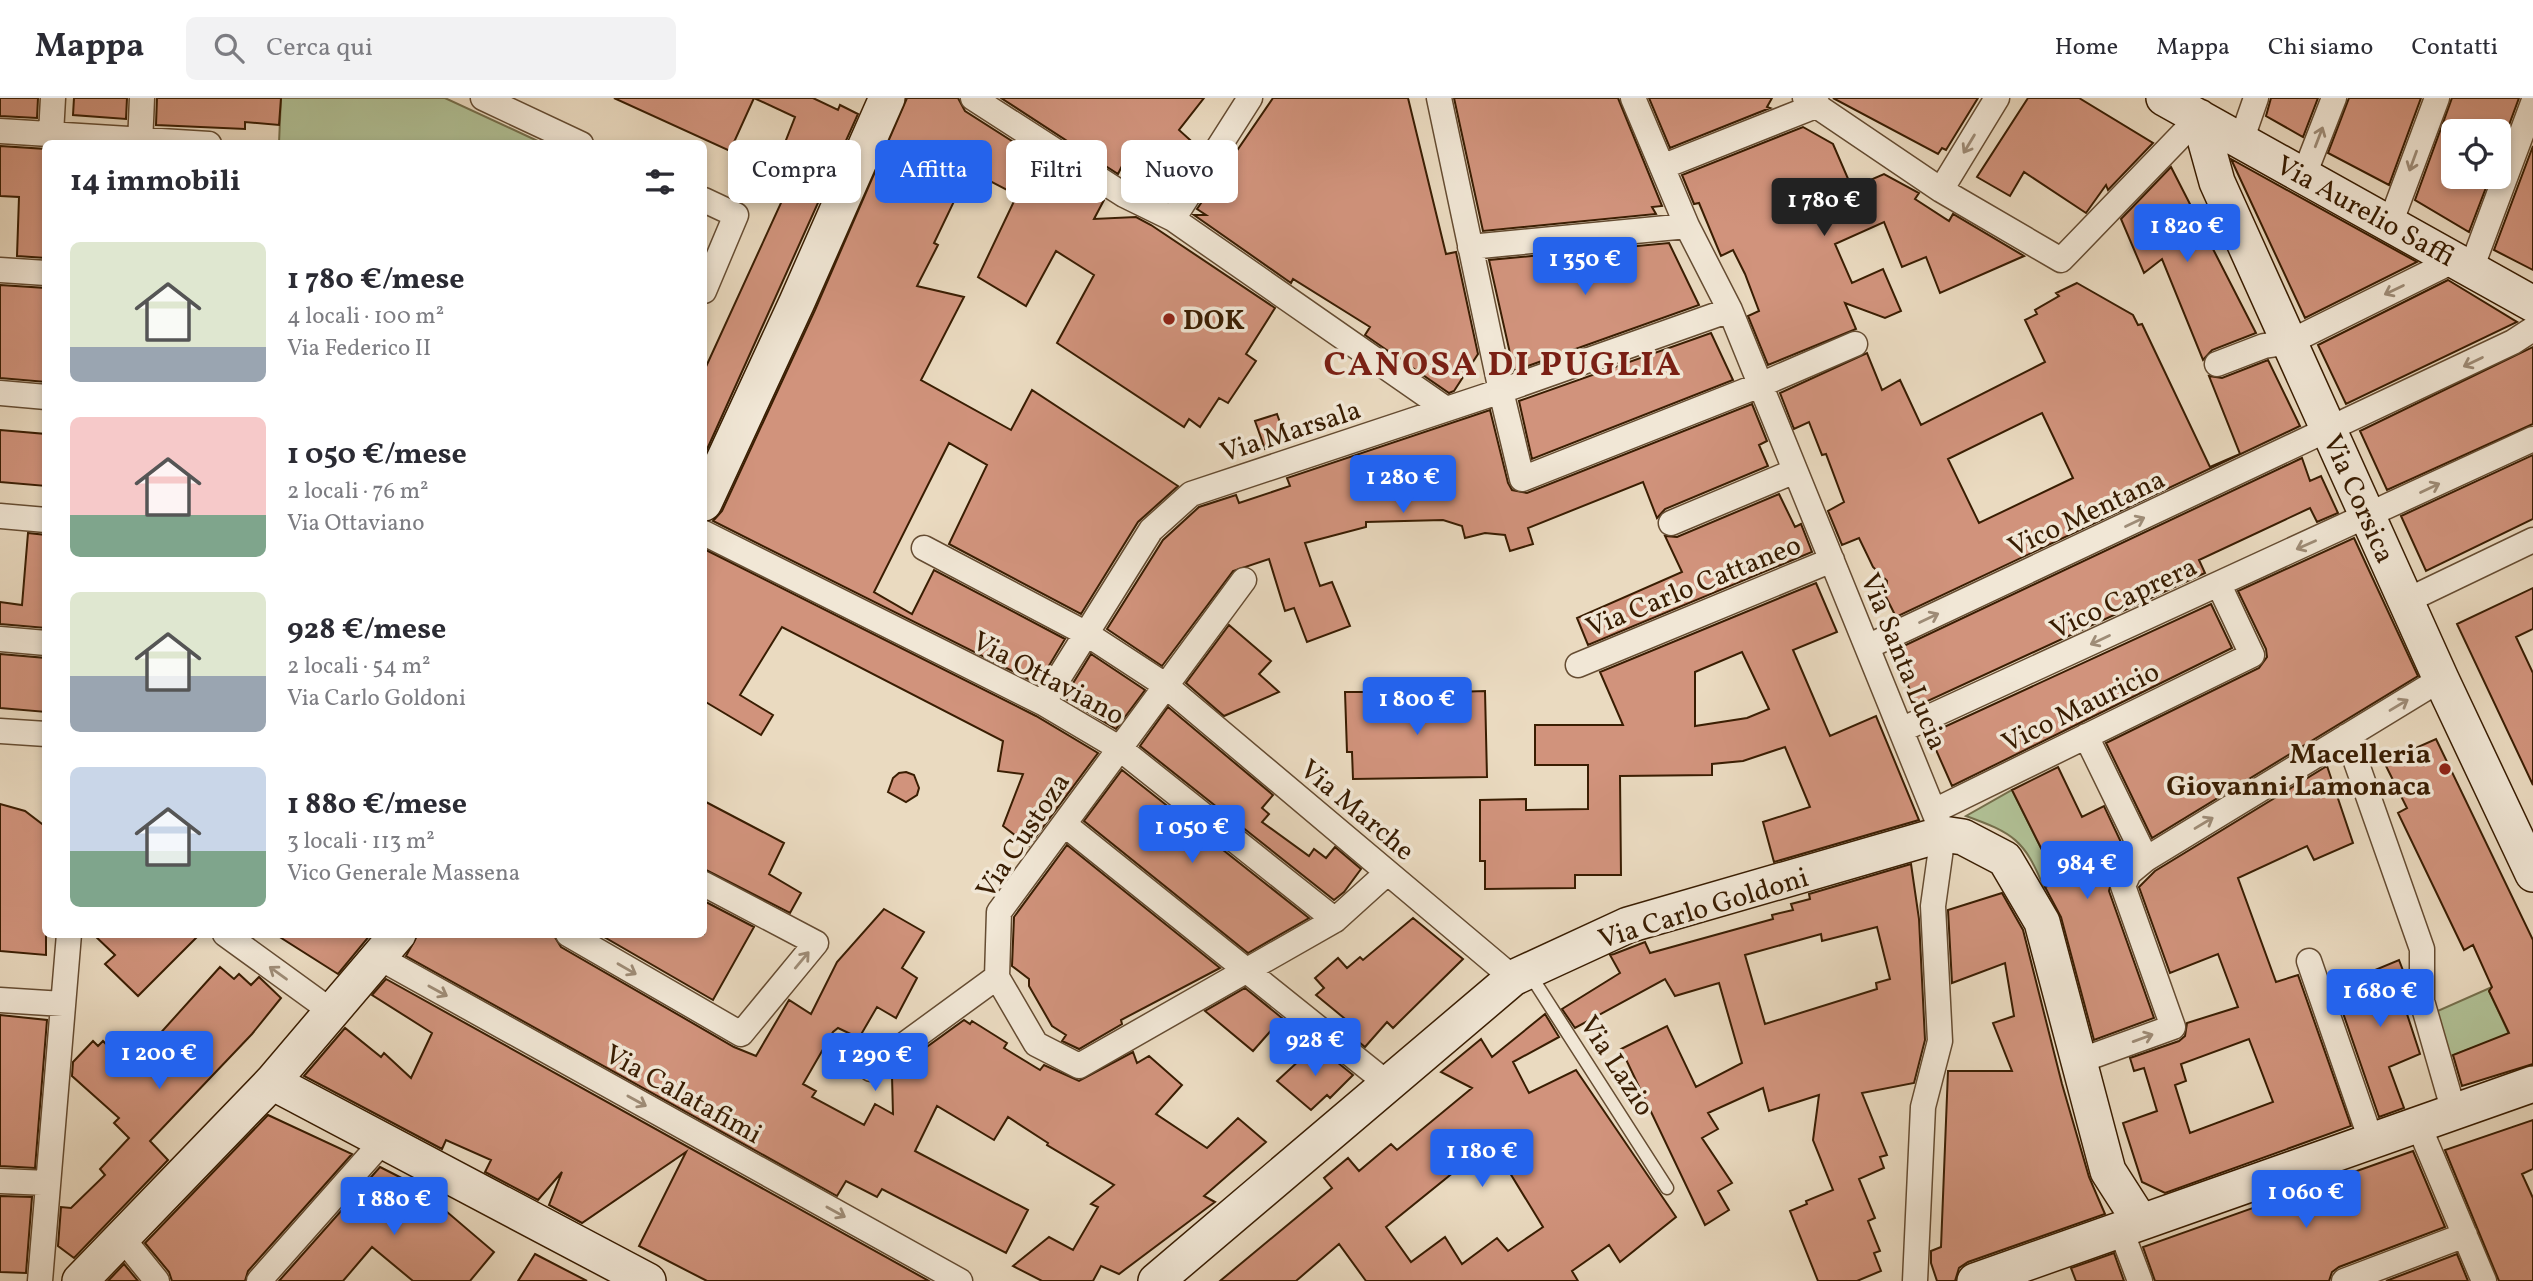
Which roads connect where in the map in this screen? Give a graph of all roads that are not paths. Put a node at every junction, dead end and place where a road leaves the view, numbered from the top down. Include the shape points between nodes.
1 (53, 98) edge
2 (142, 98) edge
3 (484, 98) edge
4 (887, 98) edge
5 (973, 98) edge
6 (1250, 98) edge
7 (1439, 98) edge
8 (1633, 98) edge
9 (1997, 98) edge
10 (2164, 98) edge
11 (2256, 98) edge
12 (2334, 98) edge
13 (2437, 98) edge
14 (1811, 101) edge
15 (2533, 103) edge
16 (2199, 117) junction
17 (0, 131) edge
18 (51, 134) junction
19 (127, 140) edge
20 (140, 140) edge
21 (573, 140) edge
22 (2241, 141) junction
23 (1662, 167) junction
24 (2304, 176) junction
25 (1941, 190) junction
26 (707, 201) edge
27 (1173, 219) junction
28 (2390, 224) junction
29 (1687, 226) junction
30 (1470, 247) junction
31 (2463, 264) junction
32 (0, 270) edge
33 (42, 274) edge
34 (707, 284) edge
35 (2533, 304) edge
36 (1730, 310) junction
37 (2533, 329) edge
38 (2290, 342) junction
39 (1855, 344) dead end
40 (2217, 364) dead end
41 (1760, 385) junction
42 (1500, 391) junction
43 (0, 393) edge
44 (42, 397) edge
45 (1446, 409) junction
46 (2330, 431) junction
47 (2533, 439) edge
48 (1795, 471) junction
49 (707, 496) edge
50 (0, 516) edge
51 (2369, 517) junction
52 (42, 520) edge
53 (1671, 523) dead end
54 (707, 535) edge
55 (2533, 540) edge
56 (923, 548) dead end
57 (1832, 560) junction
58 (1244, 580) dead end
59 (2219, 585) junction
60 (2406, 601) junction
61 (1087, 634) junction
62 (0, 639) edge
63 (42, 643) edge
64 (1867, 647) junction
65 (1578, 665) dead end
66 (2441, 679) junction
67 (1165, 685) junction
68 (1043, 704) junction
69 (1901, 730) junction
70 (0, 731) edge
71 (42, 734) edge
72 (2086, 736) junction
73 (2347, 736) junction
74 (1119, 748) junction
75 (1939, 822) junction
76 (1064, 824) junction
77 (2146, 859) junction
78 (1387, 873) junction
79 (2533, 874) edge
80 (707, 886) edge
81 (1335, 920) junction
82 (69, 938) edge
83 (230, 938) edge
84 (575, 938) edge
85 (388, 946) edge
86 (2309, 961) dead end
87 (1247, 970) junction
88 (1520, 974) junction
89 (997, 977) junction
90 (0, 1000) edge
91 (63, 1004) junction
92 (331, 1012) junction
93 (2079, 1061) junction
94 (871, 1069) dead end
95 (272, 1082) junction
96 (1388, 1084) junction
97 (2533, 1084) edge
98 (2454, 1112) junction
99 (2418, 1124) junction
100 (2371, 1140) junction
101 (383, 1141) junction
102 (0, 1181) edge
103 (48, 1183) junction
104 (1667, 1188) dead end
105 (2130, 1225) junction
106 (2465, 1236) junction
107 (123, 1239) junction
108 (606, 1272) edge
109 (40, 1281) edge
110 (80, 1281) edge
111 (157, 1281) edge
112 (259, 1281) edge
113 (648, 1281) edge
114 (960, 1281) edge
115 (1156, 1281) edge
116 (1915, 1281) edge
117 (1975, 1281) edge
118 (2140, 1281) edge
119 (2344, 1281) edge
120 (2484, 1281) edge

1 - 18 street
2 - 20 street
3 - 21 street
4 - 49 street
5 - 27 street via 1124,195
6 - 27 street
7 - 30 street
8 - 23 street, Via Santa Lucia
9 -> 25 street
10 - 16 street, Via Aurelio Saffi
11 - 22 street
24 -> 12 street
13 -> 28 street
14 - 23 street
14 - 25 street
15 - 31 street
16 - 22 street, Via Aurelio Saffi
16 - 25 street via 2061,260
16 - 38 street, Via Corsica via 2217,182
17 - 18 street
18 - 19 street
22 - 24 street, Via Aurelio Saffi
23 - 29 street, Via Santa Lucia
24 - 28 street, Via Aurelio Saffi
26 - 34 street via 736,215
27 - 45 street
28 - 31 street, Via Aurelio Saffi
29 - 30 street
29 - 36 street, Via Santa Lucia
30 - 42 street
31 - 35 street, Via Aurelio Saffi
31 -> 38 street
32 - 33 street
36 - 41 street, Via Santa Lucia
36 - 42 street, Via Marsala
37 -> 46 street, Vico Mentana
38 - 40 street via 2264,346
38 - 46 street, Via Corsica
39 - 41 street
41 - 42 street via 1522,479
41 - 48 street, Via Santa Lucia
42 - 45 street, Via Marsala
43 - 44 street
45 - 61 street, Via Marsala via 1191,494 1151,530
46 - 51 street, Via Corsica
64 -> 46 street, Vico Mentana
51 -> 47 street, Vico Caprera
48 - 53 street
48 - 57 street, Via Santa Lucia
50 - 52 street
51 -> 59 street, Vico Caprera
51 - 60 street, Via Corsica
54 - 68 street, Via Ottaviano
55 - 60 street
56 - 61 street, Via Marche
57 - 64 street, Via Santa Lucia
57 - 65 street, Via Carlo Cattaneo
58 - 67 street, Via Custoza
59 -> 69 street, Vico Caprera
59 - 72 street, Vico Mauricio via 2252,654
60 - 66 street, Via Corsica
61 - 67 street, Via Marche
61 - 68 street, Via Marsala
62 - 63 street
64 - 69 street, Via Santa Lucia
73 -> 66 street
66 - 79 street, Via Corsica
67 - 74 street, Via Custoza
67 - 78 street, Via Marche
68 - 74 street, Via Ottaviano
69 - 75 street, Via Santa Lucia
70 - 71 street
72 - 75 street, Vico Mauricio
72 - 77 street
77 -> 73 street
73 - 98 street via 2422,949 2422,1001
74 - 76 street, Via Custoza
74 - 81 street, Via Ottaviano
75 - 88 street, Via Carlo Goldoni via 1628,925
75 - 93 street via 2005,859 2019,878 2042,922
75 - 116 street via 1933,906 1940,1041 1923,1107
76 - 87 street
76 - 89 street, Via Custoza via 999,912
93 -> 77 street via 2173,1027 2123,886 2129,873
78 - 81 street
78 - 88 street, Via Marche
84 -> 80 street via 741,1034 816,943
81 - 87 street
82 - 91 street
92 -> 83 street
85 - 92 street
85 -> 114 street, Via Calatafimi
86 - 100 street
87 - 89 street via 1079,1066 1036,1044
87 - 96 street
88 - 96 street, Via Carlo Goldoni
88 - 104 lane, Via Lazio
89 - 94 street
90 - 91 street
91 - 103 street
92 - 95 street
93 - 105 street via 2108,1171
95 - 101 street
95 - 107 street
96 - 115 street, Via Carlo Goldoni
97 - 98 street
98 - 99 street
99 - 100 street
99 - 106 street
100 - 105 street
101 - 108 street
101 - 112 street
102 - 103 street
103 - 109 street
105 - 117 street
105 - 118 street
106 - 119 street
106 - 120 street
107 - 110 street
107 - 111 street
108 - 113 street

